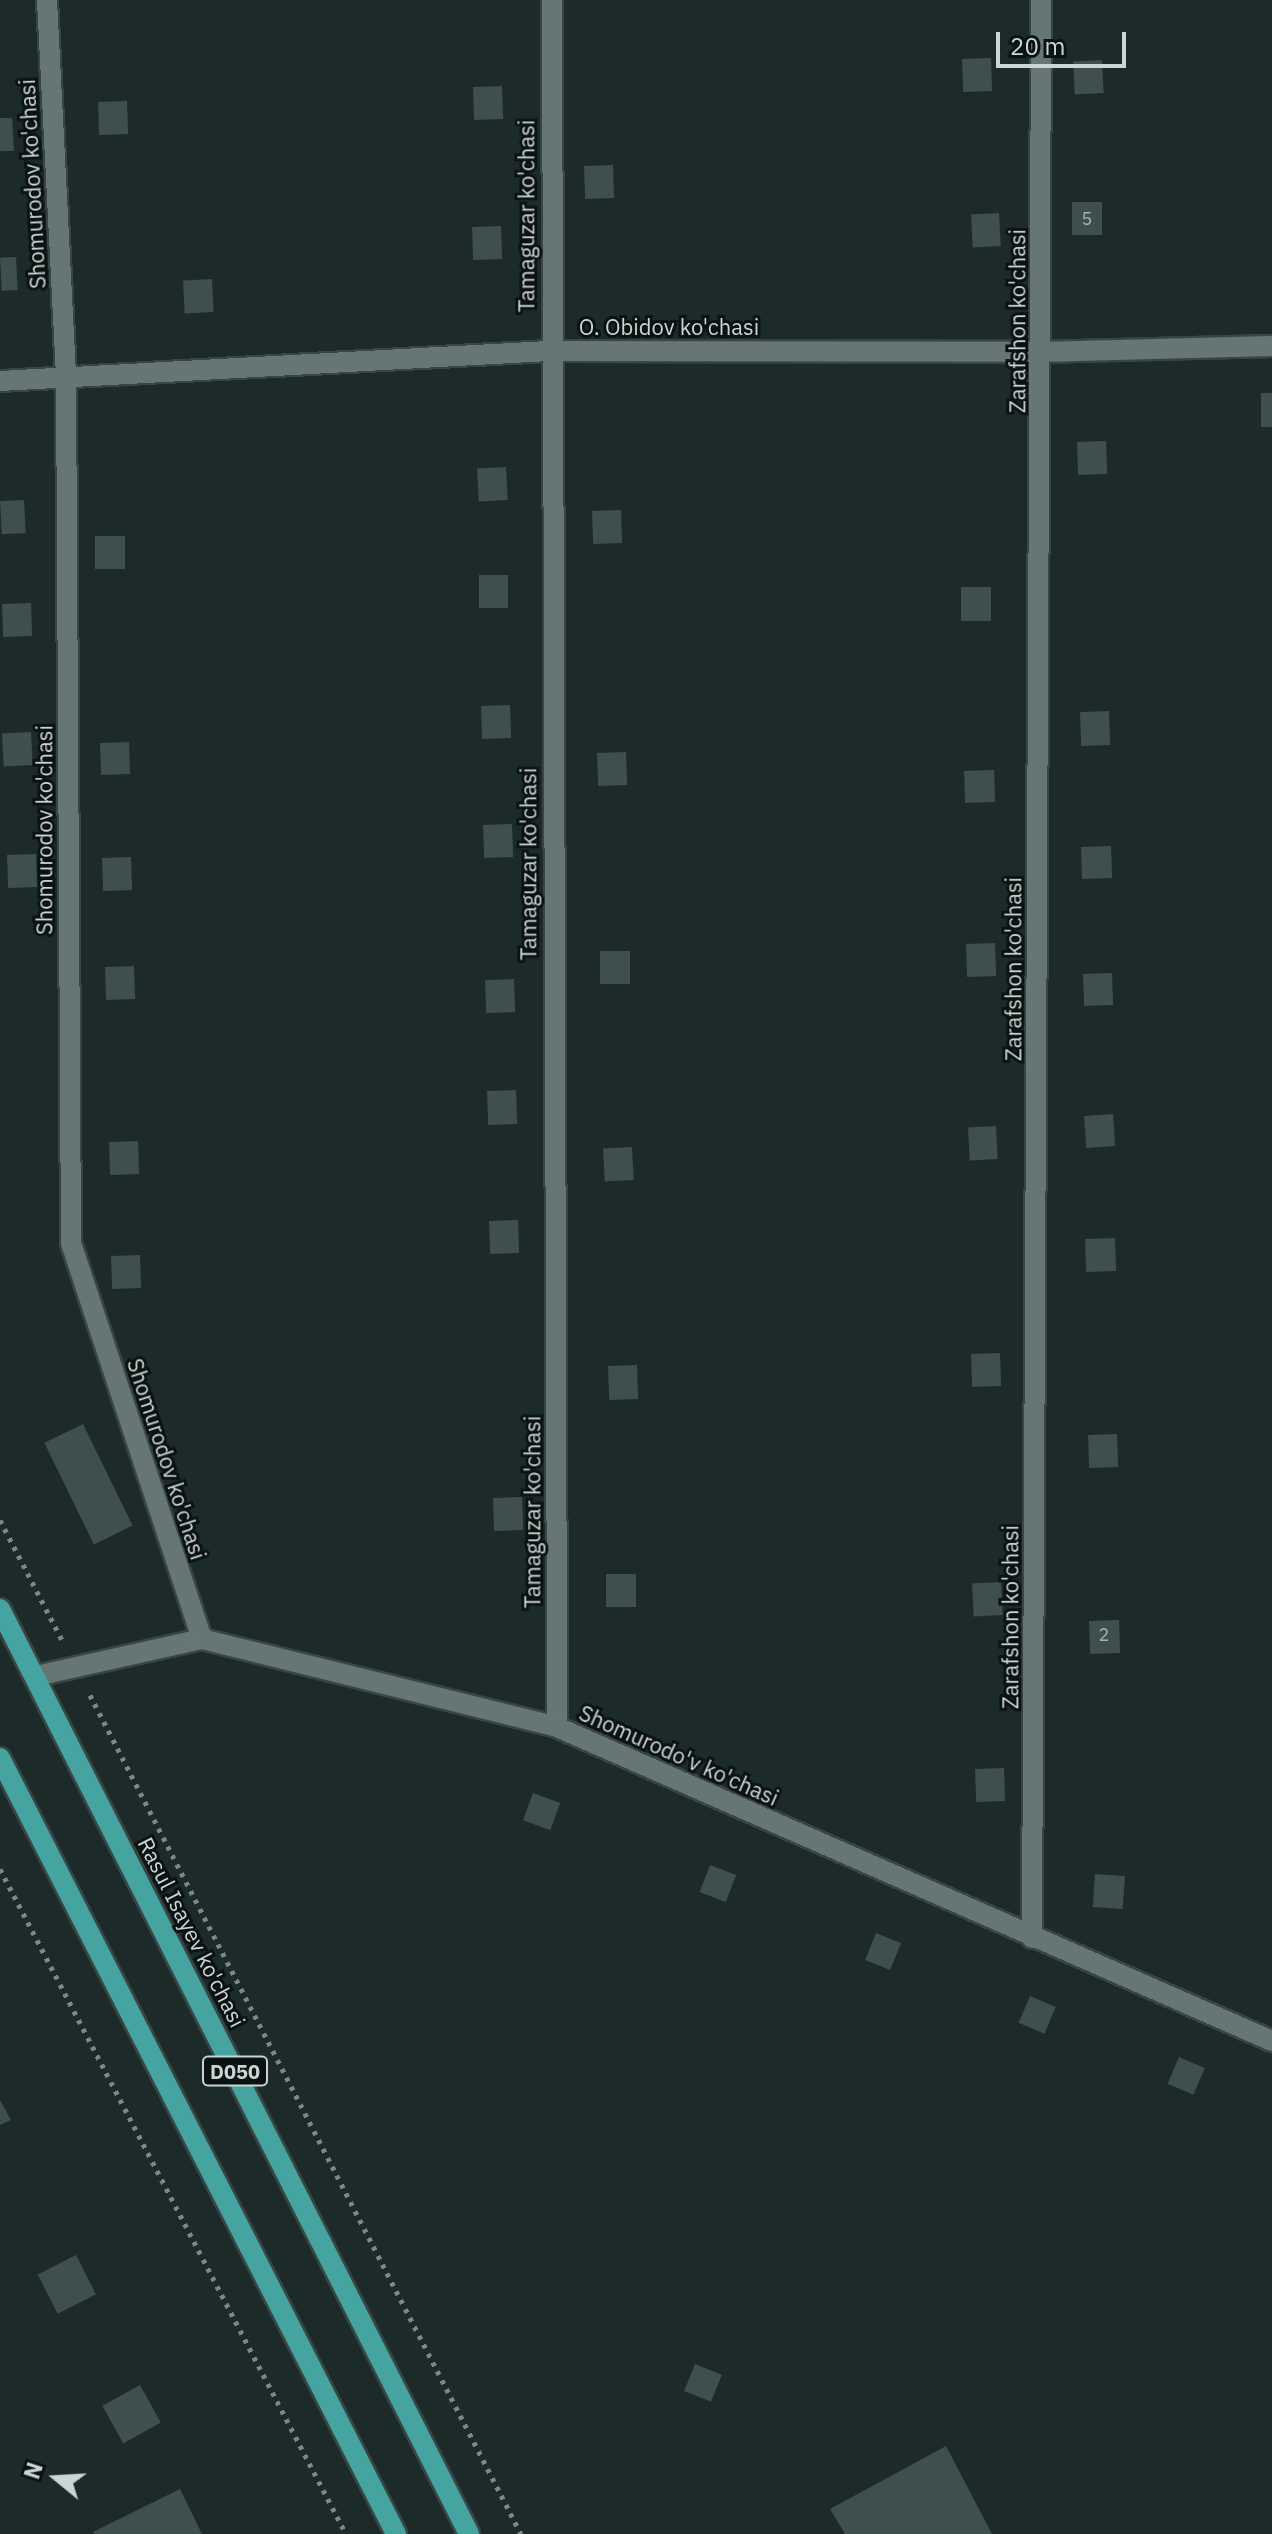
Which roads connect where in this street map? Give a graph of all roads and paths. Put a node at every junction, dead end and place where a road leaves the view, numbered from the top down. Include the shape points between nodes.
1 (47, 0) edge
2 (552, 0) edge
3 (1041, 0) edge
4 (1272, 346) edge
5 (549, 351) junction
6 (1041, 352) junction
7 (66, 377) junction
8 (0, 381) edge
9 (0, 1520) edge
10 (0, 1609) edge
11 (202, 1639) junction
12 (76, 1668) junction
13 (36, 1676) junction
14 (557, 1727) junction
15 (0, 1758) edge
16 (0, 1869) edge
17 (1032, 1938) junction
18 (1272, 2041) edge
19 (346, 2534) edge
20 (396, 2534) edge
21 (469, 2534) edge
22 (521, 2534) edge

1 - 7 street, Shomurodov ko'chasi
2 - 5 street, Tamaguzar ko'chasi
3 - 6 street, Zarafshon ko'chasi
4 - 6 street, O. Obidov ko'chasi
5 - 6 street, O. Obidov ko'chasi
5 - 7 street, O. Obidov ko'chasi
5 - 14 street, Tamaguzar ko'chasi
6 - 17 street, Zarafshon ko'chasi
7 - 8 street, O. Obidov ko'chasi
7 - 11 street, Shomurodov ko'chasi via 71,1243
9 - 12 path
10 - 13 main road, Rasul Isayev ko'chasi / D050
11 - 12 street, Shomurodo'v ko'chasi
11 - 14 street, Shomurodo'v ko'chasi
12 - 13 street, Shomurodo'v ko'chasi
12 - 22 path
13 - 21 main road, Rasul Isayev ko'chasi / D050
14 - 17 street, Shomurodo'v ko'chasi
15 - 20 main road, D050
16 - 19 path
17 - 18 street, Shomurodo'v ko'chasi

